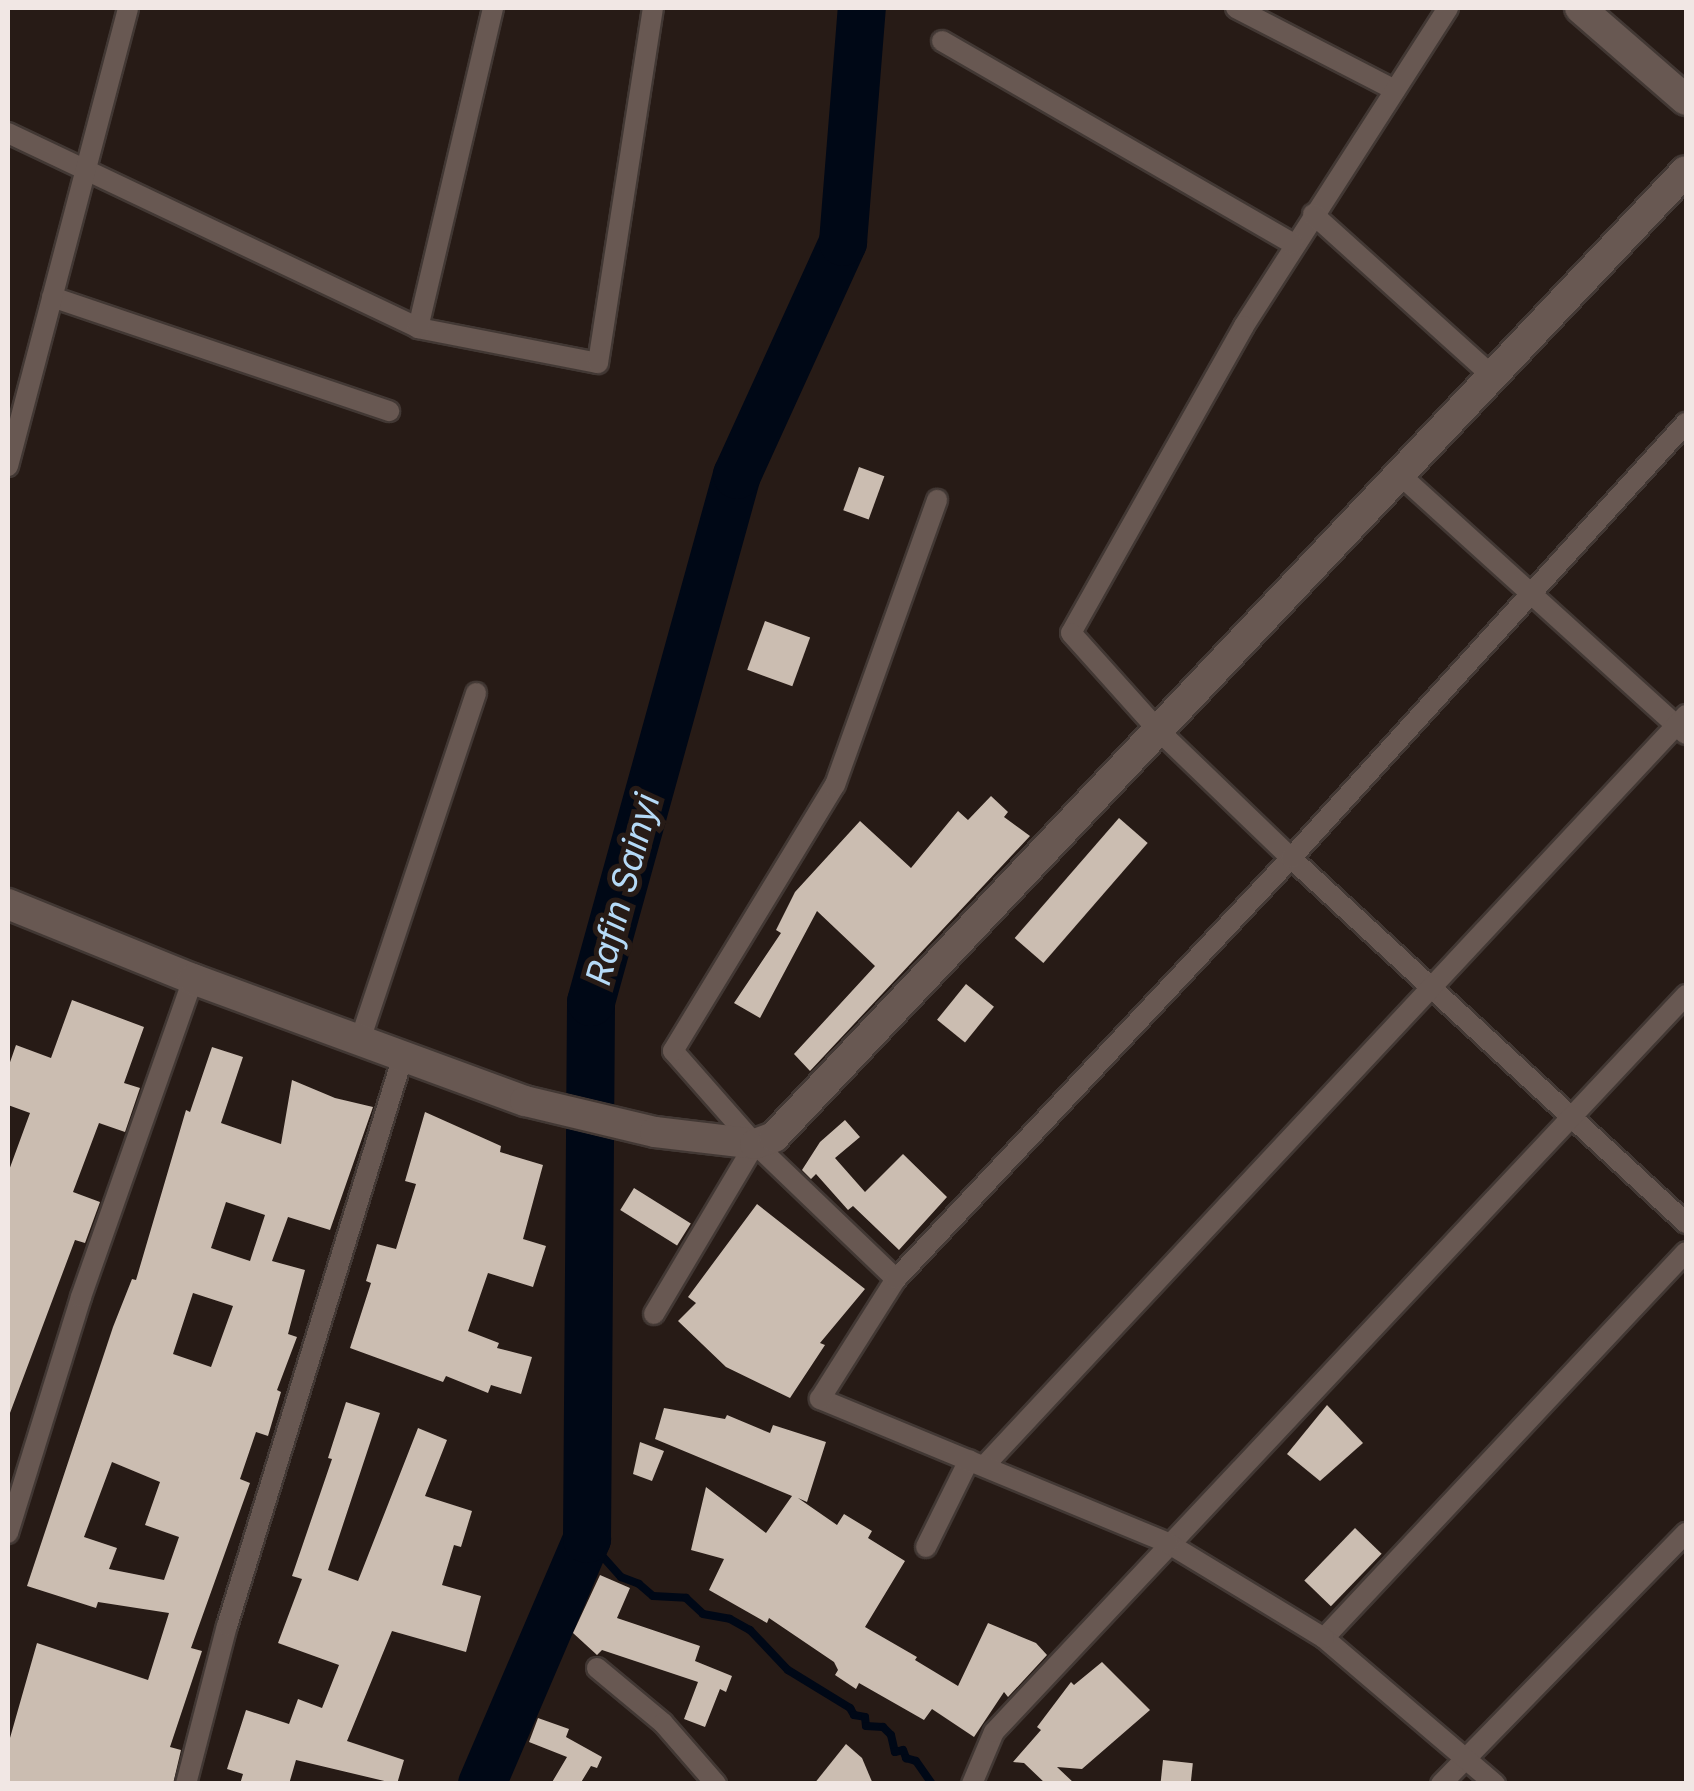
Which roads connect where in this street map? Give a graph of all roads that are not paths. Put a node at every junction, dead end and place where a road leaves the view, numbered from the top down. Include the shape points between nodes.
1 (128, 8) edge
2 (493, 8) edge
3 (654, 8) edge
4 (1236, 8) edge
5 (1448, 8) edge
6 (1580, 8) edge
7 (942, 41) dead end
8 (1395, 90) junction
9 (1686, 100) edge
10 (8, 132) edge
11 (84, 171) junction
12 (1686, 171) edge
13 (1313, 214) junction
14 (1293, 244) junction
15 (52, 297) junction
16 (418, 328) junction
17 (1492, 376) junction
18 (389, 411) dead end
19 (1686, 423) edge
20 (8, 466) edge
21 (1399, 474) junction
22 (937, 500) dead end
23 (1530, 593) junction
24 (476, 693) dead end
25 (1683, 725) edge
26 (1158, 730) junction
27 (1291, 858) junction
28 (8, 904) edge
29 (193, 979) junction
30 (1429, 990) junction
31 (1686, 995) edge
32 (360, 1040) junction
33 (403, 1056) junction
34 (1571, 1118) junction
35 (755, 1144) junction
36 (1686, 1223) edge
37 (1686, 1252) edge
38 (896, 1279) junction
39 (654, 1314) dead end
40 (977, 1463) junction
41 (8, 1533) edge
42 (1686, 1533) edge
43 (1168, 1544) junction
44 (926, 1547) dead end
45 (1324, 1638) junction
46 (598, 1668) dead end
47 (1463, 1756) junction
48 (974, 1777) edge
49 (186, 1784) edge
50 (716, 1784) edge
51 (1441, 1784) edge
52 (1495, 1784) edge

1 - 11 street
2 - 16 street
3 - 16 street via 598,363
4 - 8 street
5 - 8 street
6 - 9 street
7 - 14 street
8 - 13 street
10 - 11 street
11 - 15 street
11 - 16 street
12 - 17 street
13 - 14 street
13 - 17 street
14 - 26 street via 1071,632
15 - 18 street
15 - 20 street
17 - 21 street
19 - 23 street
21 - 23 street
21 - 26 street
22 - 35 street via 835,785 673,1051
23 - 25 street
23 - 27 street
24 - 32 street
25 - 30 street
26 - 27 street
26 - 35 street via 830,1081 774,1137
27 - 30 street
27 - 38 street
28 - 29 street
29 - 32 street
29 - 41 street via 81,1297
30 - 34 street
30 - 40 street
31 - 34 street
32 - 33 street
33 - 35 street via 526,1101 656,1132
33 - 49 street via 226,1626
34 - 36 street
34 - 43 street
35 - 38 street
35 - 39 street
37 - 45 street
38 - 40 street via 820,1399
40 - 43 street
40 - 44 street
42 - 47 street
43 - 45 street
43 - 48 street via 994,1732
45 - 47 street
46 - 50 street via 663,1723
47 - 51 street
47 - 52 street

